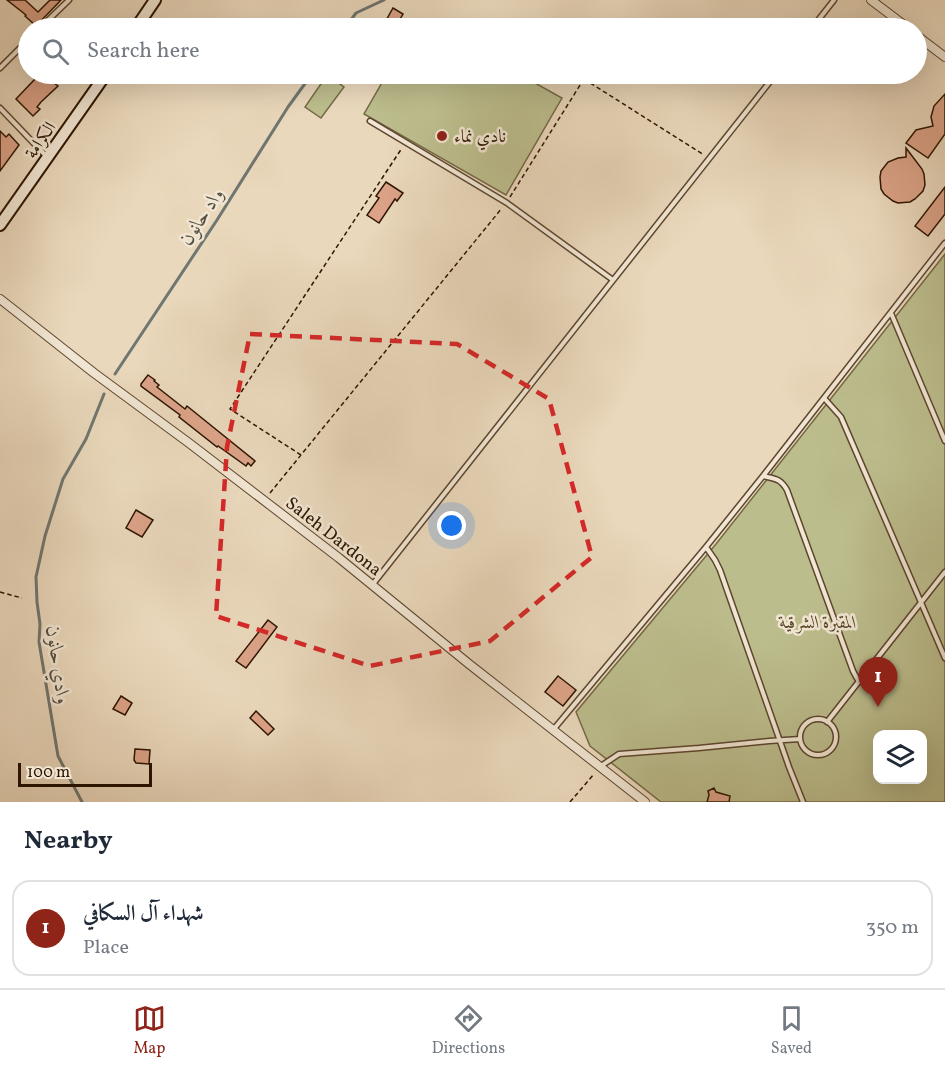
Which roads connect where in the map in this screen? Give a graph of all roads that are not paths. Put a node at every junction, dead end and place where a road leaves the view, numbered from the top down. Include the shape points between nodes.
1 (69, 0) edge
2 (155, 0) edge
3 (834, 0) edge
4 (871, 0) edge
5 (50, 18) edge
6 (143, 18) edge
7 (820, 18) edge
8 (895, 18) edge
9 (927, 43) edge
10 (18, 50) edge
11 (945, 57) edge
12 (0, 68) edge
13 (99, 84) edge
14 (768, 84) edge
15 (0, 108) edge
16 (370, 121) dead end
17 (48, 158) junction
18 (0, 225) edge
19 (945, 243) edge
20 (613, 280) junction
21 (0, 299) edge
22 (891, 312) junction
23 (824, 398) junction
24 (945, 441) edge
25 (763, 476) junction
26 (706, 548) junction
27 (945, 572) edge
28 (372, 584) junction
29 (921, 602) junction
30 (945, 658) edge
31 (859, 682) junction
32 (827, 722) junction
33 (553, 730) junction
34 (800, 739) junction
35 (780, 740) junction
36 (601, 767) junction
37 (645, 802) edge
38 (803, 802) edge

1 - 5 lane
2 - 6 main road
3 - 7 lane
4 - 8 street
9 - 11 street
10 - 12 lane
13 - 17 main road, الكرامة
14 - 20 lane
15 - 17 lane
16 - 20 lane via 507,203
17 - 18 main road, الكرامة
19 - 22 lane
20 - 28 lane
21 - 28 street, Saleh Dardona
22 - 23 lane
22 - 24 lane
23 - 25 lane
23 - 29 lane via 841,417
25 - 26 lane
25 - 31 lane via 778,479 787,490
26 - 33 lane
26 - 35 lane via 720,570
27 - 29 lane
28 - 33 street, Saleh Dardona
29 - 30 lane
29 - 31 lane
31 - 32 lane
32 - 34 lane via 811,720 802,728
32 - 34 lane via 836,737 827,752 810,753
33 - 36 street, Saleh Dardona
34 - 35 lane
35 - 36 lane via 619,754
35 - 38 lane
36 - 37 street, Saleh Dardona

